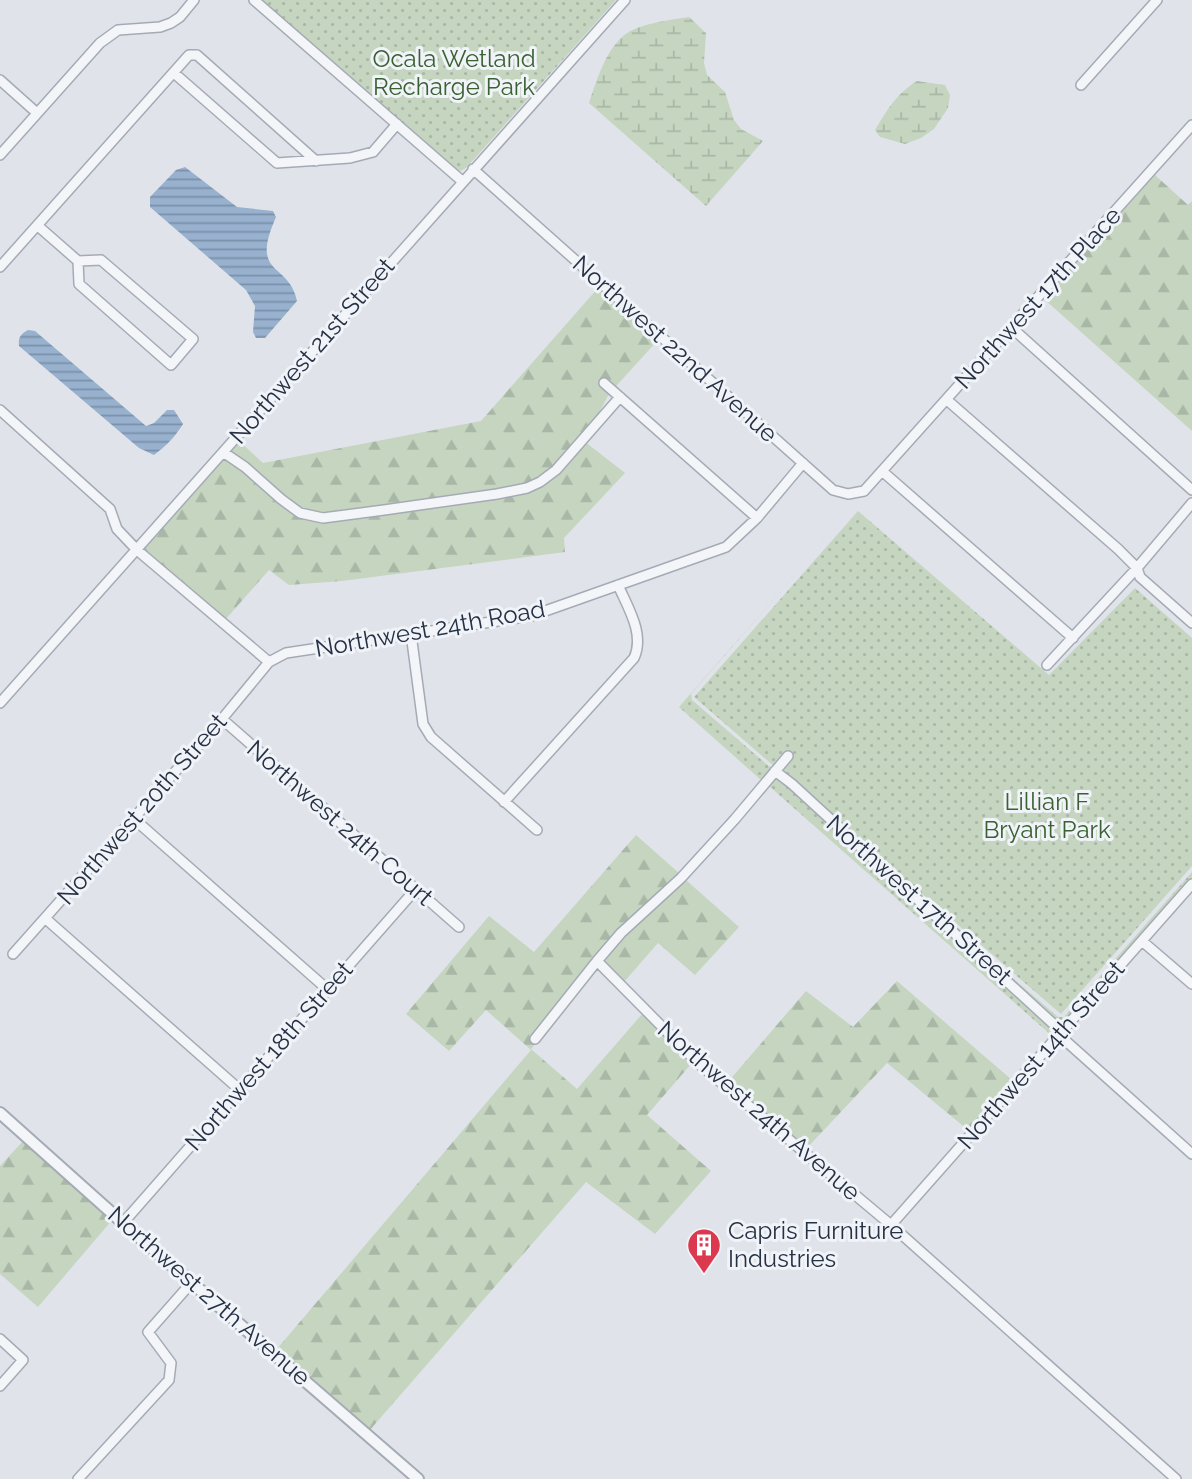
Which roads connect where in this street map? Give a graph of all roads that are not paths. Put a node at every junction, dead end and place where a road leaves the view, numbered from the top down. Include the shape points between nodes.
1 (194, 0) edge
2 (254, 0) edge
3 (625, 0) edge
4 (1157, 0) edge
5 (174, 73) junction
6 (0, 80) edge
7 (1081, 85) dead end
8 (37, 113) junction
9 (397, 124) junction
10 (1192, 124) edge
11 (0, 155) edge
12 (316, 160) junction
13 (473, 169) junction
14 (463, 181) junction
15 (37, 226) junction
16 (78, 261) junction
17 (0, 267) edge
18 (1012, 328) junction
19 (604, 383) dead end
20 (621, 397) junction
21 (947, 400) junction
22 (0, 410) edge
23 (223, 452) junction
24 (803, 463) junction
25 (883, 471) junction
26 (1192, 490) edge
27 (1192, 503) edge
28 (757, 518) junction
29 (136, 550) junction
30 (1138, 568) junction
31 (618, 585) junction
32 (1192, 623) edge
33 (411, 634) junction
34 (1073, 638) junction
35 (269, 662) junction
36 (1047, 666) dead end
37 (0, 703) edge
38 (222, 719) junction
39 (788, 756) dead end
40 (775, 771) junction
41 (504, 802) junction
42 (133, 818) junction
43 (537, 830) dead end
44 (1192, 884) edge
45 (415, 890) junction
46 (46, 919) junction
47 (459, 927) dead end
48 (1142, 941) junction
49 (13, 954) dead end
50 (597, 961) junction
51 (1192, 984) edge
52 (327, 989) junction
53 (1060, 1033) junction
54 (535, 1039) dead end
55 (240, 1090) junction
56 (0, 1112) edge
57 (1192, 1154) edge
58 (123, 1223) junction
59 (891, 1225) junction
60 (192, 1282) junction
61 (0, 1339) edge
62 (0, 1386) edge
63 (78, 1479) edge
64 (418, 1479) edge
65 (1176, 1479) edge

1 - 8 street via 171,23 118,30 100,43
2 - 9 street
3 - 13 street, Northwest 21st Street
4 - 7 street
5 - 12 street via 277,163
5 - 12 street via 189,55 197,55
5 - 15 street
6 - 8 street
8 - 11 street
9 - 12 street via 373,152
9 - 14 street
10 - 18 street, Northwest 17th Place
13 - 14 street, Northwest 21st Street
13 - 24 street, Northwest 22nd Avenue
14 - 23 street, Northwest 21st Street
15 - 16 street
15 - 17 street
16 - 16 street via 79,284 171,365 194,339 101,260
18 - 21 street, Northwest 17th Place
18 - 26 street
19 - 20 street
20 - 23 street via 540,482 506,492 384,510 323,517 300,513
20 - 28 street
21 - 25 street, Northwest 17th Place
21 - 30 street
22 - 29 street via 110,509 117,529
23 - 29 street, Northwest 21st Street
24 - 25 street, Northwest 22nd Avenue via 833,490 848,494 864,491
24 - 28 street, Northwest 24th Road
25 - 34 street
27 - 30 street
28 - 31 street, Northwest 24th Road via 726,547
29 - 35 street
29 - 37 street, Northwest 21st Street
30 - 32 street via 1140,577
30 - 34 street
31 - 33 street, Northwest 24th Road via 531,616
31 - 41 street via 639,646 634,658
33 - 35 street, Northwest 24th Road via 286,653
33 - 41 street via 423,724 431,737
34 - 36 street
35 - 38 street, Northwest 20th Street
38 - 42 street, Northwest 20th Street
38 - 45 street, Northwest 24th Court
39 - 40 street
40 - 50 street via 681,878
40 - 53 street, Northwest 17th Street
41 - 43 street
42 - 46 street, Northwest 20th Street
42 - 52 street
44 - 48 street, Northwest 14th Street
45 - 47 street, Northwest 24th Court
45 - 52 street, Northwest 18th Street
46 - 49 street, Northwest 20th Street
46 - 55 street
48 - 51 street
48 - 53 street, Northwest 14th Street
50 - 54 street
50 - 59 street, Northwest 24th Avenue via 699,1064
52 - 55 street, Northwest 18th Street
53 - 57 street, Northwest 17th Street
53 - 59 street, Northwest 14th Street
55 - 58 street, Northwest 18th Street
56 - 58 street, Northwest 27th Avenue
58 - 60 street, Northwest 27th Avenue
59 - 65 street, Northwest 24th Avenue
60 - 63 street via 148,1332 171,1363 169,1380
60 - 64 street, Northwest 27th Avenue
61 - 62 street via 23,1360

